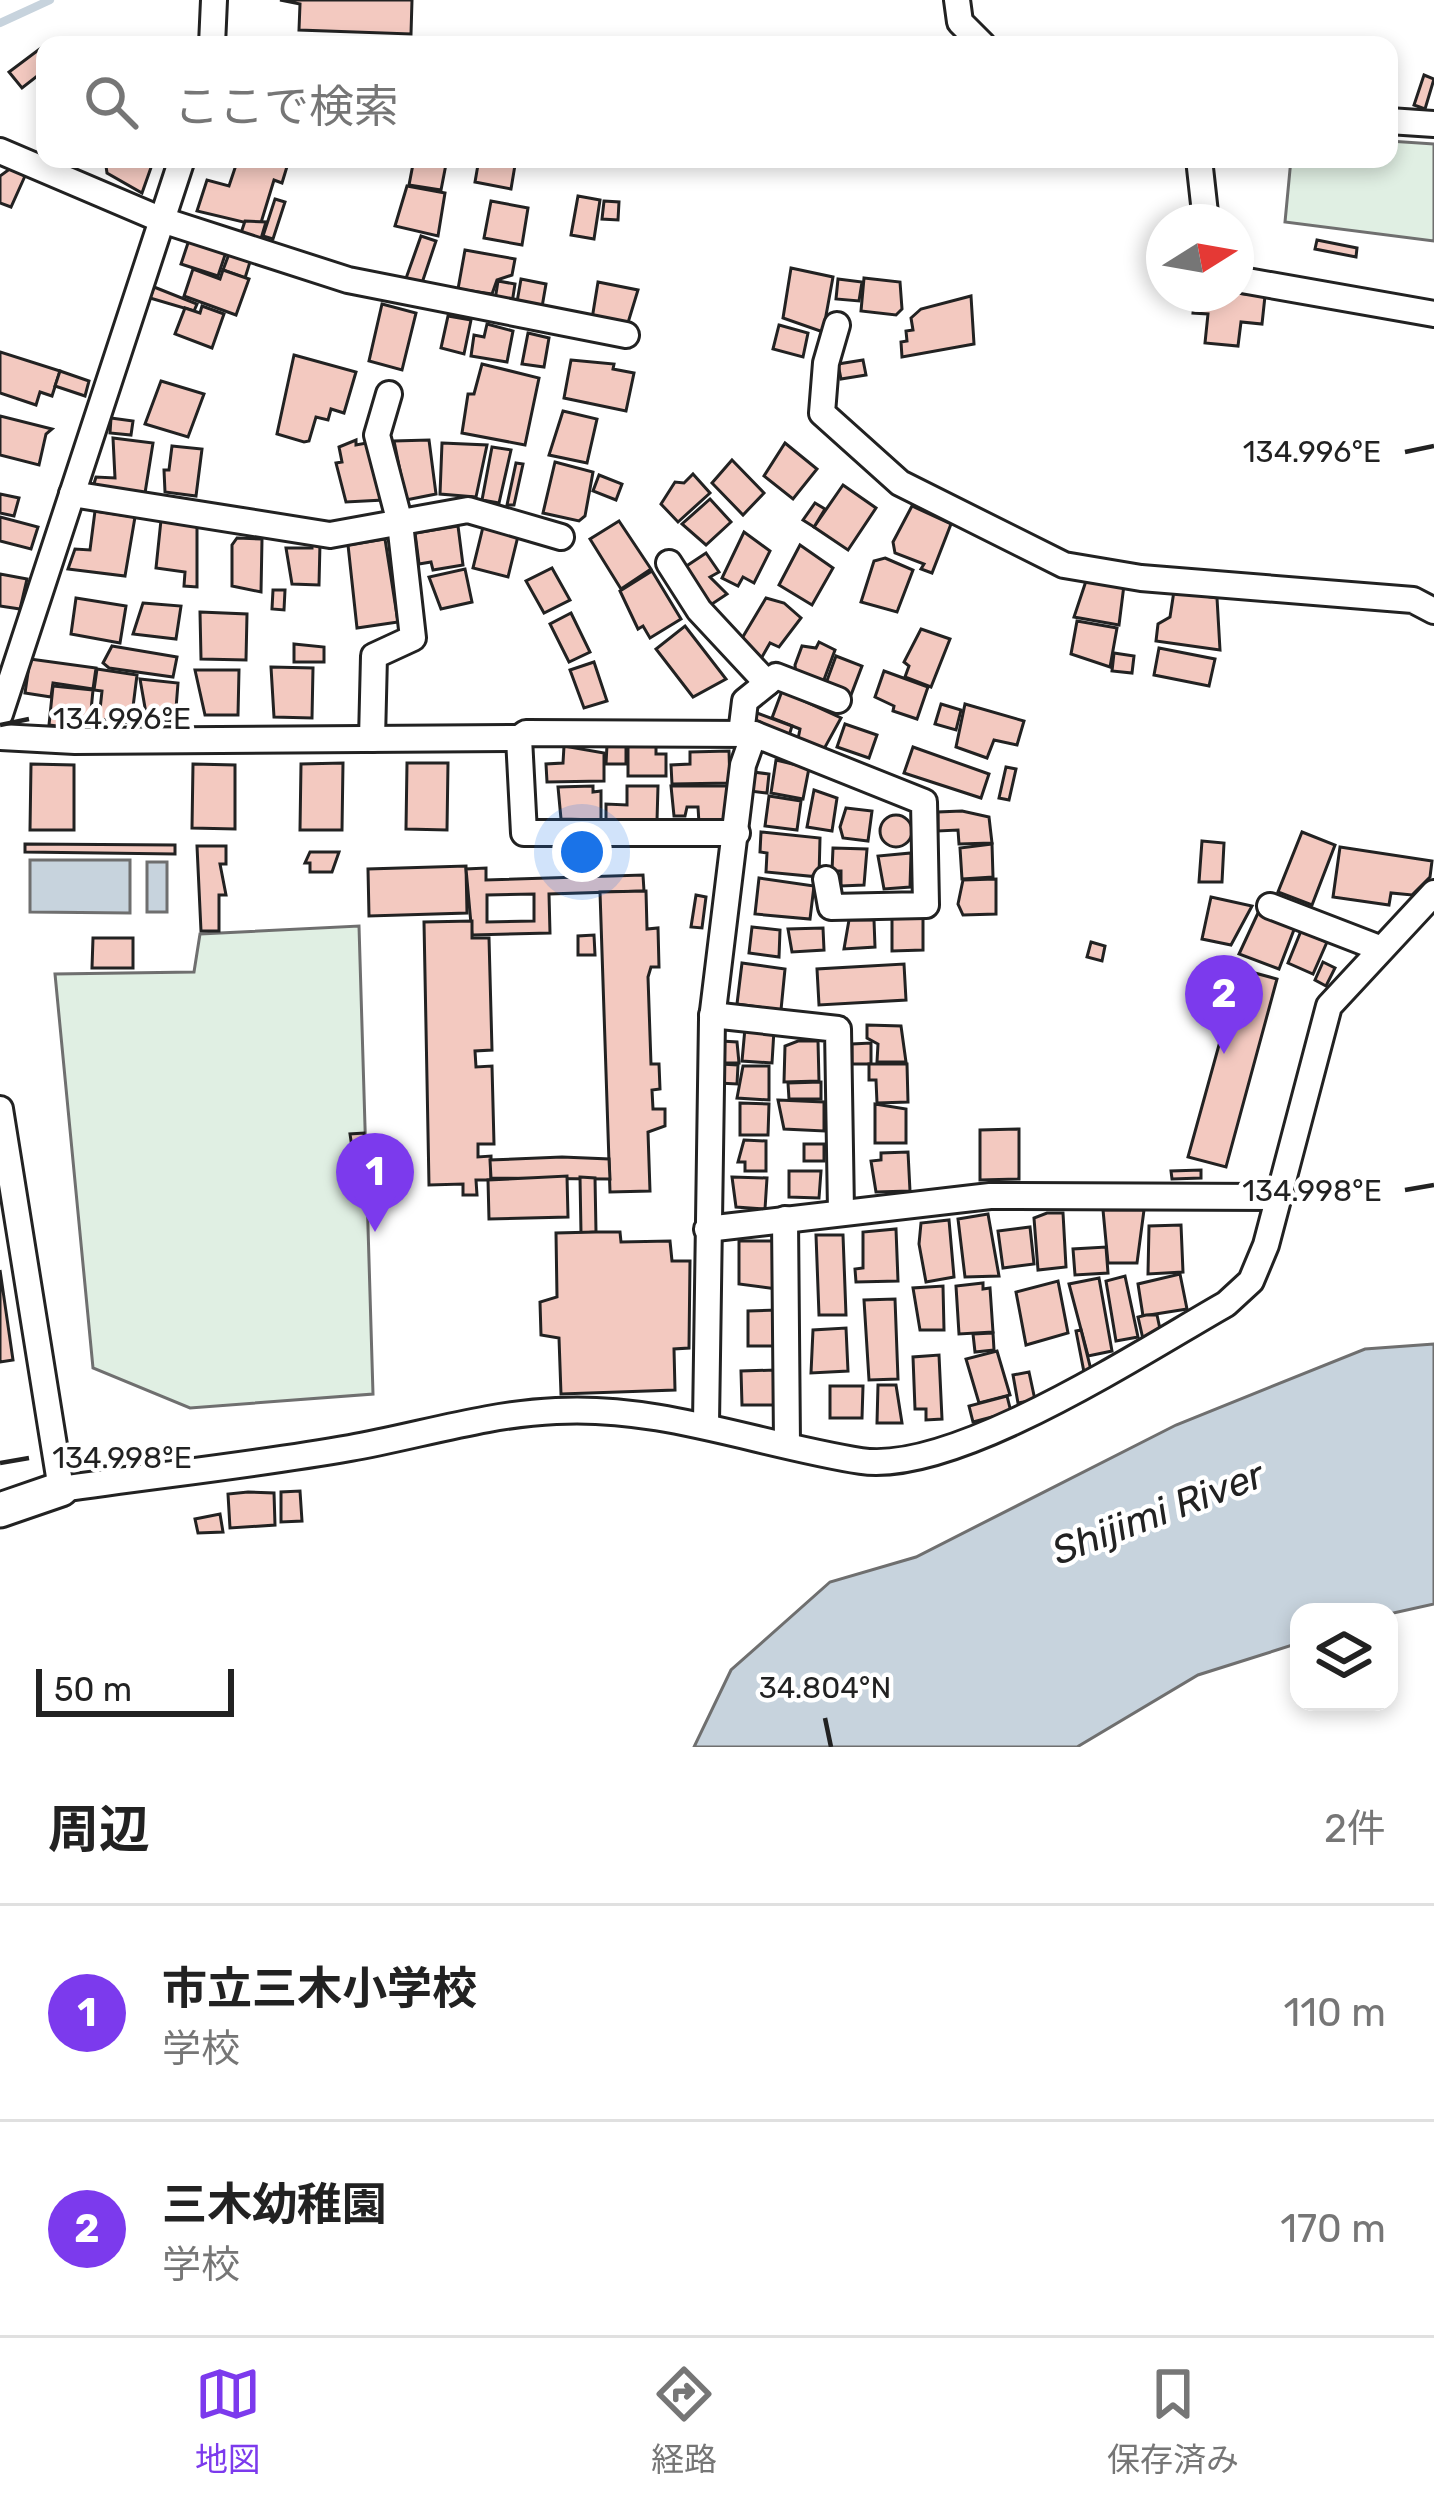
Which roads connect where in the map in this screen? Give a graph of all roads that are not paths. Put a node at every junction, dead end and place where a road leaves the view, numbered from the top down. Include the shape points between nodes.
1 (214, 0) edge
2 (957, 0) edge
3 (212, 36) edge
4 (974, 36) edge
5 (1398, 122) edge
6 (1434, 124) edge
7 (0, 151) edge
8 (36, 166) edge
9 (40, 168) edge
10 (179, 168) edge
11 (1200, 168) edge
12 (1205, 204) edge
13 (162, 220) junction
14 (1254, 282) edge
15 (1434, 314) edge
16 (837, 325) dead end
17 (626, 335) dead end
18 (389, 394) dead end
19 (72, 494) junction
20 (400, 523) junction
21 (561, 537) dead end
22 (669, 563) dead end
23 (1434, 611) edge
24 (767, 683) junction
25 (838, 700) dead end
26 (0, 714) edge
27 (747, 734) junction
28 (0, 736) edge
29 (518, 738) junction
30 (372, 739) junction
31 (737, 833) junction
32 (826, 880) dead end
33 (1434, 892) edge
34 (1270, 905) dead end
35 (1379, 948) junction
36 (712, 1015) junction
37 (0, 1108) edge
38 (1276, 1197) junction
39 (841, 1211) junction
40 (785, 1219) junction
41 (707, 1229) junction
42 (706, 1424) junction
43 (787, 1443) junction
44 (61, 1489) junction
45 (0, 1510) edge

1 - 3 street
2 - 4 street via 960,22
5 - 6 street
7 - 8 street
9 - 13 street
10 - 13 street
11 - 12 street
13 - 17 street via 348,280
13 - 19 street
14 - 15 street
16 - 23 street via 822,413 900,483 1064,566 1414,599
18 - 20 street via 377,435
19 - 20 street via 331,535
19 - 26 street
20 - 21 street via 468,511
20 - 30 street via 413,638 374,656
22 - 24 street via 699,610
24 - 25 street via 776,676
24 - 27 street via 745,701
27 - 29 street
27 - 31 street
27 - 32 street via 924,802 926,905 831,907
28 - 30 street
29 - 30 street
29 - 31 street via 524,833
31 - 36 street
33 - 35 street
34 - 35 street
35 - 38 street via 1329,1006
36 - 39 street via 838,1029
36 - 41 street
37 - 44 street
38 - 39 street via 990,1196
38 - 43 street via 1251,1281 1226,1304 1018,1420 866,1462
39 - 40 street
40 - 41 street
40 - 43 street
41 - 42 street
42 - 43 street
42 - 44 street via 525,1412 350,1448
44 - 45 street

